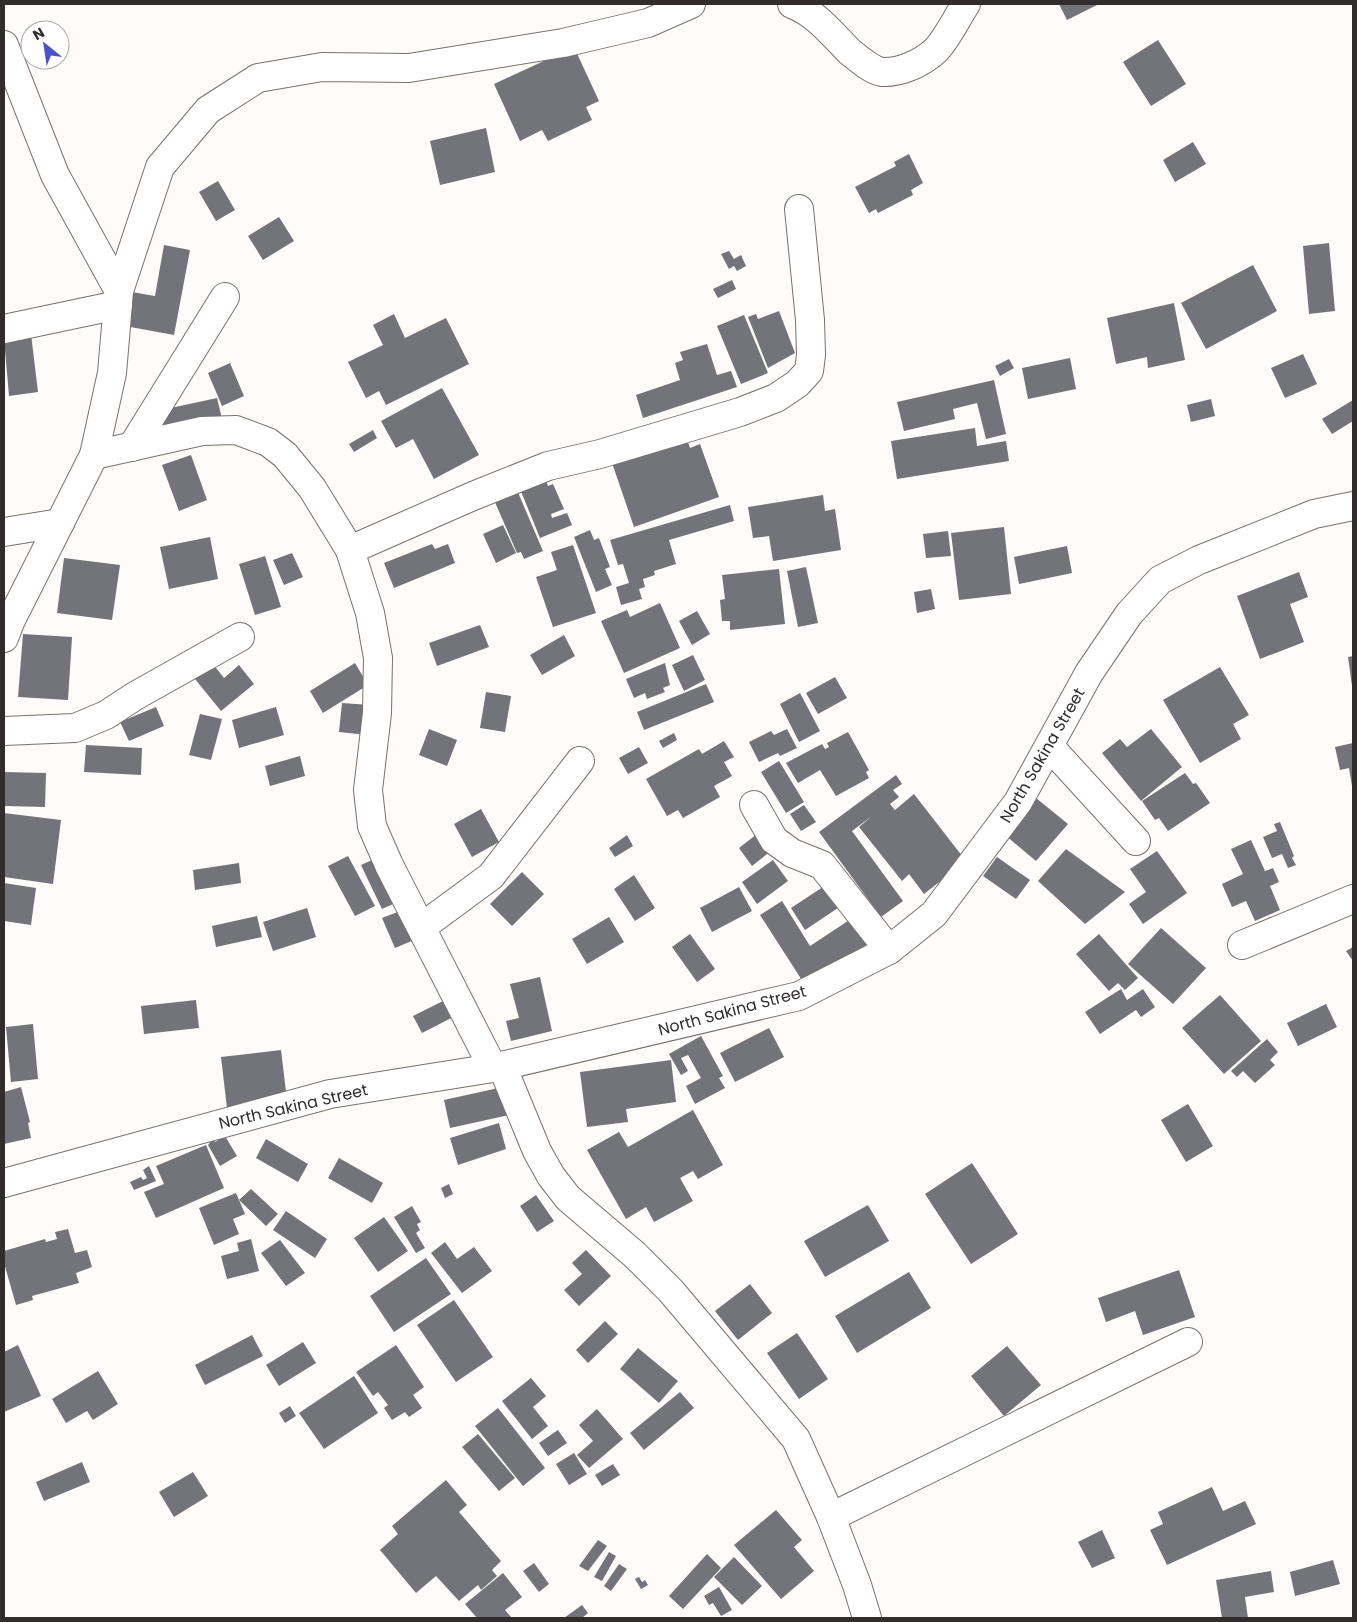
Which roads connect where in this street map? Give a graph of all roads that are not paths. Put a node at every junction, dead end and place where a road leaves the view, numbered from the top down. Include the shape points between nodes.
1 (691, 4) edge
2 (792, 4) edge
3 (966, 4) edge
4 (7, 60) edge
5 (799, 209) dead end
6 (225, 297) dead end
7 (119, 298) junction
8 (4, 329) edge
9 (132, 447) junction
10 (94, 455) junction
11 (1353, 506) edge
12 (60, 524) junction
13 (4, 532) edge
14 (350, 550) junction
15 (240, 637) dead end
16 (4, 638) edge
17 (4, 731) edge
18 (1050, 746) junction
19 (580, 761) dead end
20 (754, 805) dead end
21 (1136, 841) dead end
22 (1353, 900) edge
23 (422, 928) junction
24 (1242, 946) dead end
25 (889, 950) junction
26 (498, 1067) junction
27 (4, 1183) edge
28 (1188, 1342) dead end
29 (831, 1517) junction
30 (867, 1618) edge

1 - 7 street via 648,23 563,43 409,68 322,67 258,78 208,110 160,167
2 - 3 street via 804,8 823,22 867,65 882,72 902,70 935,51
4 - 7 street via 55,175
5 - 14 street via 811,355 808,370 797,384 776,398 740,412 600,454 548,466
6 - 9 street
7 - 8 street
7 - 10 street via 112,373
9 - 10 street
9 - 14 street via 202,431 236,430 268,442 285,455 312,488
10 - 12 street
11 - 18 street, North Sakina Street via 1314,514 1199,560 1160,580 1129,614 1088,673
12 - 13 street
12 - 16 street
14 - 23 street via 370,613 378,658 377,713 368,790 372,826
15 - 17 street via 135,696 106,716 75,728
18 - 21 street
18 - 25 street, North Sakina Street via 1018,802 934,914
19 - 23 street via 491,876
20 - 25 street via 774,840 792,853 822,865
22 - 24 street
23 - 26 street
25 - 26 street, North Sakina Street via 799,996
26 - 27 street, North Sakina Street via 330,1094
26 - 29 street via 550,1176 568,1198 635,1255 671,1291 796,1439
28 - 29 street
29 - 30 street

